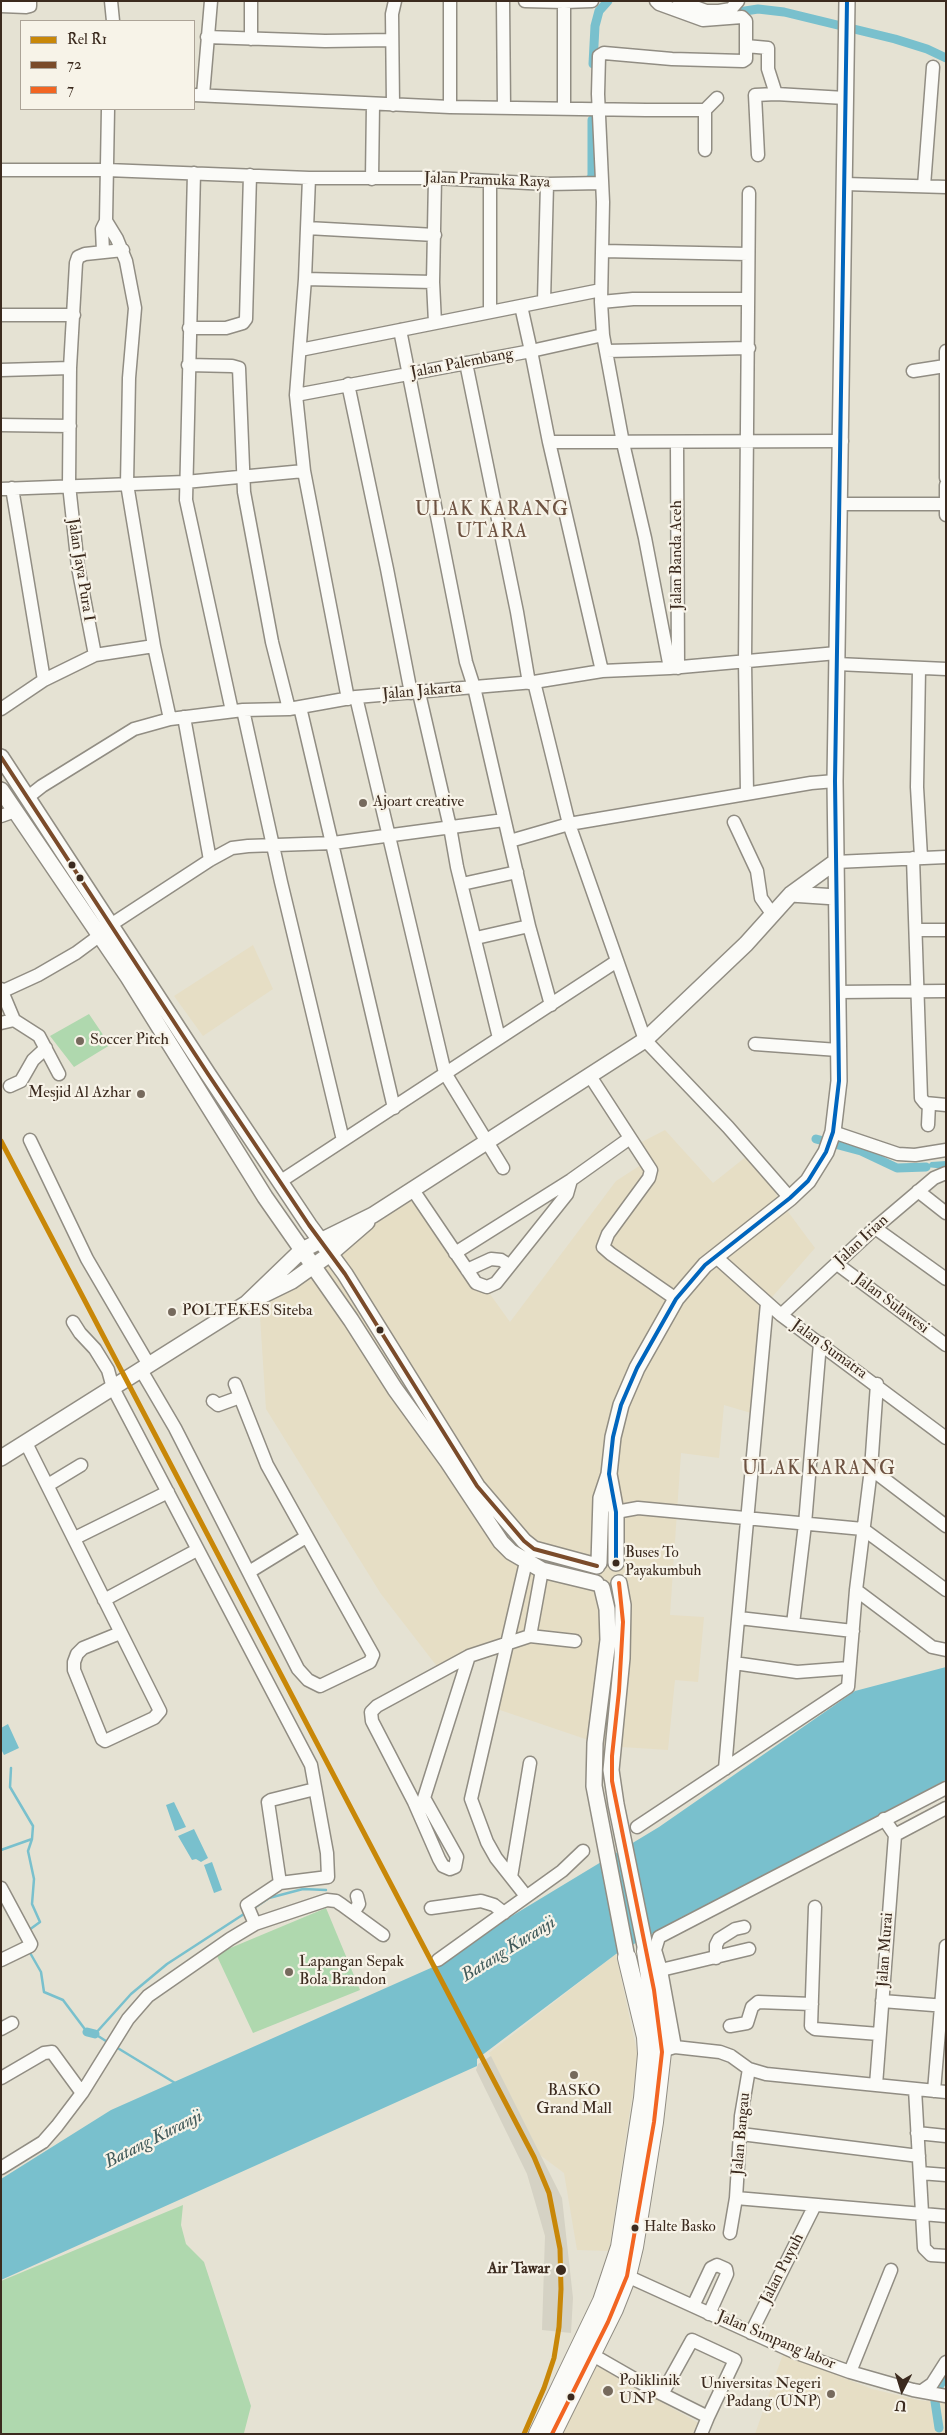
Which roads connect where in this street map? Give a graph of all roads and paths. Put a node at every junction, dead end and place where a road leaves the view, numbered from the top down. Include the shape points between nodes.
1 (30, 1) edge
2 (111, 1) edge
3 (211, 1) edge
4 (251, 1) edge
5 (395, 1) edge
6 (450, 1) edge
7 (503, 1) edge
8 (525, 1) edge
9 (592, 1) edge
10 (656, 1) edge
11 (679, 1) edge
12 (738, 1) edge
13 (847, 1) edge
14 (564, 2) edge
15 (1, 6) edge
16 (706, 6) edge
17 (113, 20) edge
18 (207, 37) junction
19 (251, 39) junction
20 (392, 40) junction
21 (746, 46) junction
22 (933, 67) dead end
23 (776, 94) junction
24 (198, 95) edge
25 (717, 98) dead end
26 (845, 98) junction
27 (373, 104) junction
28 (393, 105) junction
29 (450, 107) junction
30 (504, 108) junction
31 (564, 108) junction
32 (597, 109) junction
33 (108, 110) edge
34 (705, 110) junction
35 (705, 150) dead end
36 (758, 155) dead end
37 (1, 170) edge
38 (107, 170) junction
39 (194, 173) junction
40 (250, 175) junction
41 (309, 178) junction
42 (435, 178) junction
43 (372, 179) junction
44 (490, 181) junction
45 (602, 183) junction
46 (547, 184) junction
47 (845, 184) junction
48 (924, 186) junction
49 (946, 187) edge
50 (749, 193) dead end
51 (106, 221) junction
52 (307, 228) junction
53 (435, 235) junction
54 (123, 250) junction
55 (603, 251) junction
56 (104, 252) junction
57 (748, 254) junction
58 (305, 279) junction
59 (433, 282) junction
60 (601, 296) junction
61 (748, 299) junction
62 (544, 301) junction
63 (521, 306) junction
64 (490, 312) junction
65 (1, 315) edge
66 (74, 315) junction
67 (435, 323) junction
68 (189, 328) junction
69 (400, 330) junction
70 (603, 335) junction
71 (749, 348) junction
72 (300, 350) junction
73 (946, 350) edge
74 (531, 351) junction
75 (606, 351) junction
76 (466, 363) junction
77 (188, 365) junction
78 (945, 366) edge
79 (70, 368) junction
80 (1, 370) edge
81 (913, 371) dead end
82 (409, 374) junction
83 (348, 384) junction
84 (296, 395) junction
85 (1, 425) edge
86 (70, 426) junction
87 (842, 441) junction
88 (549, 442) junction
89 (746, 442) junction
90 (623, 443) junction
91 (678, 443) junction
92 (304, 471) junction
93 (242, 478) junction
94 (946, 478) edge
95 (185, 482) junction
96 (127, 484) junction
97 (69, 485) junction
98 (946, 485) edge
99 (7, 488) edge
100 (840, 504) junction
101 (945, 509) edge
102 (154, 646) junction
103 (95, 656) junction
104 (837, 659) junction
105 (744, 661) junction
106 (674, 668) junction
107 (919, 669) junction
108 (946, 669) edge
109 (602, 671) junction
110 (44, 680) junction
111 (532, 683) junction
112 (474, 687) junction
113 (415, 693) junction
114 (352, 698) junction
115 (294, 708) junction
116 (1, 709) edge
117 (238, 711) junction
118 (184, 717) junction
119 (170, 719) junction
120 (1, 757) edge
121 (835, 782) junction
122 (1, 790) edge
123 (747, 794) junction
124 (28, 797) junction
125 (8, 813) edge
126 (504, 820) junction
127 (734, 822) dead end
128 (569, 824) junction
129 (450, 827) junction
130 (390, 835) junction
131 (510, 840) junction
132 (333, 843) junction
133 (274, 846) junction
134 (946, 856) edge
135 (917, 858) junction
136 (210, 860) junction
137 (835, 862) junction
138 (516, 872) junction
139 (462, 884) junction
140 (792, 894) junction
141 (836, 897) junction
142 (773, 914) junction
143 (112, 924) junction
144 (529, 926) junction
145 (916, 930) junction
146 (946, 930) edge
147 (99, 936) junction
148 (476, 938) junction
149 (617, 961) junction
150 (2, 991) edge
151 (946, 991) edge
152 (837, 992) junction
153 (918, 992) junction
154 (551, 1005) junction
155 (14, 1020) junction
156 (1, 1023) edge
157 (499, 1038) junction
158 (645, 1040) junction
159 (755, 1044) dead end
160 (46, 1048) junction
161 (838, 1050) junction
162 (445, 1073) junction
163 (59, 1074) dead end
164 (590, 1076) junction
165 (10, 1086) dead end
166 (929, 1104) junction
167 (946, 1105) edge
168 (394, 1108) junction
169 (928, 1126) dead end
170 (833, 1133) junction
171 (630, 1138) junction
172 (30, 1140) dead end
173 (343, 1140) junction
174 (487, 1143) junction
175 (946, 1150) edge
176 (504, 1168) dead end
177 (946, 1173) edge
178 (571, 1180) junction
179 (281, 1181) junction
180 (414, 1190) junction
181 (918, 1191) junction
182 (790, 1198) junction
183 (946, 1213) edge
184 (373, 1215) junction
185 (875, 1228) junction
186 (319, 1240) junction
187 (302, 1250) junction
188 (455, 1253) junction
189 (330, 1254) junction
190 (716, 1258) junction
191 (837, 1264) junction
192 (509, 1265) junction
193 (313, 1266) junction
194 (467, 1270) junction
195 (946, 1279) edge
196 (676, 1298) junction
197 (247, 1303) junction
198 (768, 1303) junction
199 (781, 1315) junction
200 (73, 1322) dead end
201 (820, 1343) junction
202 (946, 1345) edge
203 (145, 1367) junction
204 (235, 1384) dead end
205 (876, 1384) junction
206 (114, 1388) junction
207 (240, 1397) junction
208 (213, 1401) dead end
209 (945, 1436) edge
210 (26, 1443) junction
211 (2, 1454) edge
212 (81, 1465) dead end
213 (871, 1469) junction
214 (609, 1474) junction
215 (48, 1485) junction
216 (168, 1492) junction
217 (616, 1512) junction
218 (747, 1519) junction
219 (806, 1524) junction
220 (946, 1526) edge
221 (863, 1529) junction
222 (75, 1538) junction
223 (306, 1538) junction
224 (197, 1550) junction
225 (526, 1562) junction
226 (616, 1562) junction
227 (598, 1564) junction
228 (542, 1570) junction
229 (249, 1572) junction
230 (619, 1584) junction
231 (599, 1585) junction
232 (856, 1590) junction
233 (946, 1590) edge
234 (104, 1600) junction
235 (739, 1618) junction
236 (793, 1624) junction
237 (853, 1631) junction
238 (120, 1633) junction
239 (530, 1636) junction
240 (574, 1641) dead end
241 (509, 1642) junction
242 (946, 1650) edge
243 (469, 1656) junction
244 (734, 1663) junction
245 (848, 1668) junction
246 (530, 1763) dead end
247 (725, 1769) junction
248 (946, 1788) edge
249 (315, 1789) junction
250 (419, 1800) junction
251 (946, 1808) edge
252 (884, 1819) junction
253 (637, 1827) dead end
254 (895, 1835) junction
255 (583, 1851) dead end
256 (511, 1877) junction
257 (280, 1883) junction
258 (1, 1888) edge
259 (357, 1896) dead end
260 (526, 1896) junction
261 (815, 1907) dead end
262 (430, 1908) dead end
263 (353, 1913) junction
264 (504, 1913) junction
265 (255, 1924) junction
266 (744, 1927) dead end
267 (382, 1935) dead end
268 (946, 1946) edge
269 (749, 1948) dead end
270 (646, 1951) joint
271 (627, 1958) joint
272 (716, 1958) junction
273 (1, 1960) edge
274 (438, 1960) dead end
275 (661, 1970) junction
276 (882, 2001) junction
277 (812, 2004) junction
278 (943, 2006) edge
279 (730, 2026) dead end
280 (879, 2034) junction
281 (668, 2049) junction
282 (749, 2070) junction
283 (1, 2078) edge
284 (876, 2085) junction
285 (915, 2089) junction
286 (940, 2092) edge
287 (82, 2093) junction
288 (917, 2133) junction
289 (741, 2134) junction
290 (946, 2136) edge
291 (919, 2156) junction
292 (1, 2168) edge
293 (920, 2173) junction
294 (946, 2175) edge
295 (736, 2198) junction
296 (815, 2205) junction
297 (922, 2214) junction
298 (946, 2216) edge
299 (730, 2233) dead end
300 (946, 2256) edge
301 (891, 2270) dead end
302 (627, 2276) junction
303 (694, 2306) junction
304 (709, 2314) junction
305 (751, 2333) junction
306 (591, 2354) junction
307 (946, 2362) edge
308 (850, 2372) junction
309 (926, 2392) junction
310 (662, 2394) junction
311 (944, 2396) edge
312 (708, 2417) junction
313 (538, 2434) edge
314 (552, 2434) edge
315 (701, 2434) edge

1 - 15 street via 30,6 26,7
2 - 17 street
3 - 18 street
4 - 19 street
5 - 20 street
6 - 29 street
7 - 30 street
8 - 14 street
9 - 14 street
10 - 21 street via 703,20 742,17 746,21
11 - 16 street
12 - 16 street via 730,9
13 - 26 main road
14 - 31 street
18 - 19 street
18 - 24 street
19 - 20 street
20 - 28 street
21 - 23 street via 768,48 768,69
21 - 32 street via 746,59 741,62 601,53
22 - 48 street
23 - 26 street
23 - 36 street via 755,95
24 - 27 street
25 - 34 street
26 - 47 main road
27 - 28 street
27 - 43 street
28 - 29 street
29 - 30 street
30 - 31 street
31 - 32 street
32 - 34 street
32 - 45 street
33 - 38 street
34 - 35 street
37 - 38 street, Jalan Pramuka Raya
38 - 39 street, Jalan Pramuka Raya
38 - 51 street
39 - 40 street, Jalan Pramuka Raya
39 - 68 street
40 - 41 street, Jalan Pramuka Raya
40 - 68 street via 246,319 226,328
41 - 43 street, Jalan Pramuka Raya
41 - 52 street
42 - 43 street, Jalan Pramuka Raya
42 - 44 street, Jalan Pramuka Raya
42 - 53 street
44 - 46 street, Jalan Pramuka Raya
44 - 64 street
45 - 46 street, Jalan Pramuka Raya
45 - 55 street
46 - 62 street
47 - 48 street
47 - 87 main road
48 - 49 street
50 - 57 street
51 - 54 street
51 - 56 street via 102,229
52 - 53 street
52 - 58 street
53 - 59 street
54 - 56 street
54 - 96 street via 135,308 129,378
55 - 57 street
55 - 60 street
56 - 66 street, Jalan Jaya Pura I via 78,257
57 - 61 street
58 - 59 street
58 - 72 street
59 - 67 street
60 - 61 street via 633,300
60 - 62 street
60 - 70 street
61 - 71 street
62 - 63 street
63 - 64 street
63 - 74 street
64 - 67 street
65 - 66 street
66 - 79 street, Jalan Jaya Pura I
67 - 69 street
68 - 77 street
69 - 72 street
69 - 82 street
70 - 74 street
70 - 75 street
71 - 75 street
71 - 89 street
72 - 84 street
73 - 78 street
74 - 76 street, Jalan Palembang
74 - 88 street, Jalan Palembang
75 - 90 street
76 - 82 street, Jalan Palembang
76 - 111 street
77 - 93 street via 239,368
77 - 95 street
78 - 81 street
78 - 94 street
79 - 80 street
79 - 86 street, Jalan Jaya Pura I
82 - 83 street, Jalan Palembang
82 - 112 street via 454,606
83 - 84 street, Jalan Palembang
83 - 113 street
84 - 92 street
85 - 86 street
86 - 97 street, Jalan Jaya Pura I
87 - 89 street
87 - 100 main road
88 - 90 street
88 - 109 street, Jalan Palembang
89 - 91 street
89 - 105 street
90 - 91 street
90 - 106 street
91 - 106 street, Jalan Banda Aceh
92 - 93 street
92 - 114 street
93 - 95 street
93 - 115 street via 272,642
95 - 96 street
95 - 117 street via 193,536
96 - 97 street
96 - 102 street
97 - 99 street
97 - 103 street, Jalan Jaya Pura I via 78,568
98 - 101 street
99 - 110 street
100 - 101 street
100 - 104 main road
102 - 103 street
102 - 119 street
103 - 110 street
104 - 105 street, Jalan Jakarta
104 - 107 street, Jalan Jakarta
104 - 121 main road
105 - 106 street, Jalan Jakarta
105 - 123 street
106 - 109 street, Jalan Jakarta
107 - 108 street, Jalan Jakarta
107 - 135 street
109 - 111 street, Jalan Jakarta
110 - 116 street
111 - 112 street, Jalan Jakarta
111 - 128 street
112 - 113 street, Jalan Jakarta
112 - 126 street
113 - 114 street, Jalan Jakarta
113 - 129 street
114 - 115 street, Jalan Jakarta
114 - 130 street
115 - 117 street, Jalan Jakarta
115 - 132 street
117 - 118 street, Jalan Jakarta
117 - 133 street
118 - 119 street, Jalan Jakarta
118 - 136 street
119 - 124 street, Jalan Jakarta via 134,729
120 - 124 main road
121 - 123 street
121 - 137 main road
122 - 125 main road
123 - 128 street
124 - 143 main road
125 - 147 main road
126 - 129 street
126 - 131 street
127 - 142 street via 757,871 761,898
128 - 131 street
128 - 149 street
129 - 130 street
129 - 139 street
130 - 132 street
130 - 162 street
131 - 138 street
132 - 133 street
132 - 168 street
133 - 136 street via 239,847 226,850
133 - 173 street
134 - 135 street
135 - 137 street
135 - 145 street
136 - 143 street
137 - 140 main road
137 - 141 main road
138 - 139 street
138 - 144 street
139 - 148 street
140 - 141 main road
140 - 142 main road
141 - 152 main road
142 - 158 main road via 723,968
143 - 179 main road
144 - 148 street
144 - 154 street
145 - 146 street
145 - 153 street
147 - 150 street via 38,975
147 - 187 main road
148 - 157 street
149 - 154 street
149 - 158 street
150 - 155 street
151 - 153 street
152 - 153 street
152 - 161 main road
153 - 166 street via 921,1098
154 - 157 street
155 - 156 street
155 - 160 street via 33,1031
157 - 162 street
158 - 164 main road
158 - 182 street
159 - 161 street
160 - 163 street
160 - 165 street via 32,1060 22,1081
161 - 170 main road via 839,1081
162 - 168 street
162 - 174 street
164 - 171 street
164 - 174 main road
166 - 167 street
166 - 169 street
168 - 173 street
170 - 175 street via 898,1154
170 - 182 main road via 826,1152 808,1181
171 - 178 street
171 - 196 street via 649,1165 651,1175 608,1234 603,1246
172 - 203 street via 87,1259
173 - 179 street
174 - 176 street
174 - 180 main road
177 - 181 street, Jalan Irian
178 - 188 street
178 - 192 street via 567,1194
179 - 186 main road
180 - 184 main road
180 - 188 street
181 - 183 street
181 - 185 street, Jalan Irian
182 - 190 main road
184 - 186 main road
184 - 189 main road
185 - 191 street, Jalan Irian
185 - 195 street
186 - 187 main road
186 - 189 main road
187 - 193 main road
187 - 197 main road
188 - 194 street
189 - 193 main road
189 - 227 main road via 486,1498 534,1549
190 - 196 main road via 705,1265
190 - 198 street, Jalan Sumatra
191 - 199 street, Jalan Irian
191 - 202 street, Jalan Sulawesi
192 - 194 street via 491,1259
192 - 194 street via 496,1283 487,1287 479,1285
193 - 197 main road via 277,1290
193 - 225 main road via 501,1542
196 - 214 main road via 650,1340 621,1405
197 - 203 main road
198 - 199 street, Jalan Sumatra
198 - 218 street
199 - 201 street, Jalan Sumatra
200 - 206 street via 95,1349
201 - 205 street, Jalan Sumatra
201 - 219 street
203 - 206 main road
203 - 229 street
204 - 207 street
205 - 209 street, Jalan Sumatra
205 - 213 street
206 - 210 main road
206 - 216 street
207 - 208 street via 219,1405
207 - 223 street via 267,1465
210 - 211 main road
210 - 215 street
212 - 215 street
213 - 220 street
213 - 221 street
214 - 217 main road
214 - 227 main road via 601,1498
215 - 222 street
216 - 222 street
216 - 224 street
217 - 218 street via 638,1508
217 - 226 main road
218 - 219 street
218 - 235 street
219 - 221 street
219 - 236 street
221 - 232 street
221 - 233 street
222 - 234 street
223 - 229 street
223 - 229 street via 372,1652 370,1662 320,1686 308,1680 298,1669
224 - 234 street
224 - 249 street via 311,1765
225 - 228 main road
225 - 241 street
226 - 227 main road via 607,1560
226 - 230 main road via 622,1572
227 - 231 main road via 594,1574
228 - 231 main road
228 - 239 street
230 - 231 main road via 610,1589
230 - 270 main road via 623,1605 622,1658 611,1770
231 - 271 main road via 607,1609 608,1640 594,1768 603,1839
232 - 237 street
232 - 242 street via 932,1647
234 - 238 street
235 - 236 street
235 - 244 street
236 - 237 street
237 - 245 street
238 - 238 street via 160,1714 105,1740 74,1670 74,1662 83,1648
239 - 240 street
239 - 241 street
241 - 243 street
241 - 256 street via 471,1800 487,1842
243 - 250 street
243 - 250 street via 371,1712 372,1721
244 - 245 street via 797,1672
244 - 247 street
245 - 247 street via 848,1687
246 - 256 street
247 - 253 street
248 - 252 street
249 - 257 street via 268,1802
249 - 257 street via 327,1853 328,1877
250 - 250 street via 440,1862 446,1868 454,1868 457,1858
251 - 254 street
252 - 254 street
252 - 275 street via 659,1937 655,1950
254 - 276 street, Jalan Murai
255 - 260 street via 562,1871
256 - 260 street
257 - 265 street via 247,1905
258 - 273 street via 32,1944
259 - 263 street via 359,1904
260 - 264 street
261 - 277 street
262 - 264 street via 481,1901
263 - 265 street via 336,1901 326,1900
263 - 267 street
264 - 274 street
265 - 287 street via 148,1996 128,2019
266 - 272 street via 720,1938 716,1945
268 - 278 street
269 - 272 street
270 - 281 highway
271 - 313 highway via 647,2054 620,2247 602,2300
272 - 275 street
275 - 281 street
276 - 278 street
276 - 280 street, Jalan Murai
277 - 279 street via 758,2002 753,2005 747,2023
277 - 280 street via 811,2026 815,2029
278 - 286 street
280 - 284 street, Jalan Murai
281 - 282 street via 720,2052
281 - 302 highway
282 - 284 street
282 - 289 street, Jalan Bangau
283 - 287 street via 44,2053 52,2052
284 - 285 street
285 - 286 street
285 - 288 street
287 - 292 street via 43,2142
288 - 290 street
288 - 291 street
289 - 291 street
289 - 295 street, Jalan Bangau
291 - 293 street
293 - 294 street
293 - 297 street
295 - 296 street
295 - 299 street, Jalan Bangau
296 - 297 street
296 - 305 street, Jalan Puyuh
297 - 298 street
297 - 300 street via 925,2251
301 - 308 street
302 - 303 street, Jalan Simpang labor
302 - 306 highway
303 - 304 street, Jalan Simpang labor
303 - 304 street via 711,2268 717,2265 726,2269 727,2274
304 - 305 street, Jalan Simpang labor
305 - 308 street, Jalan Simpang labor
306 - 310 street
306 - 314 highway
307 - 309 street
308 - 309 street, Jalan Simpang labor
309 - 311 street, Jalan Simpang labor
310 - 312 street
310 - 312 street via 692,2340 733,2358 734,2363
312 - 315 street

